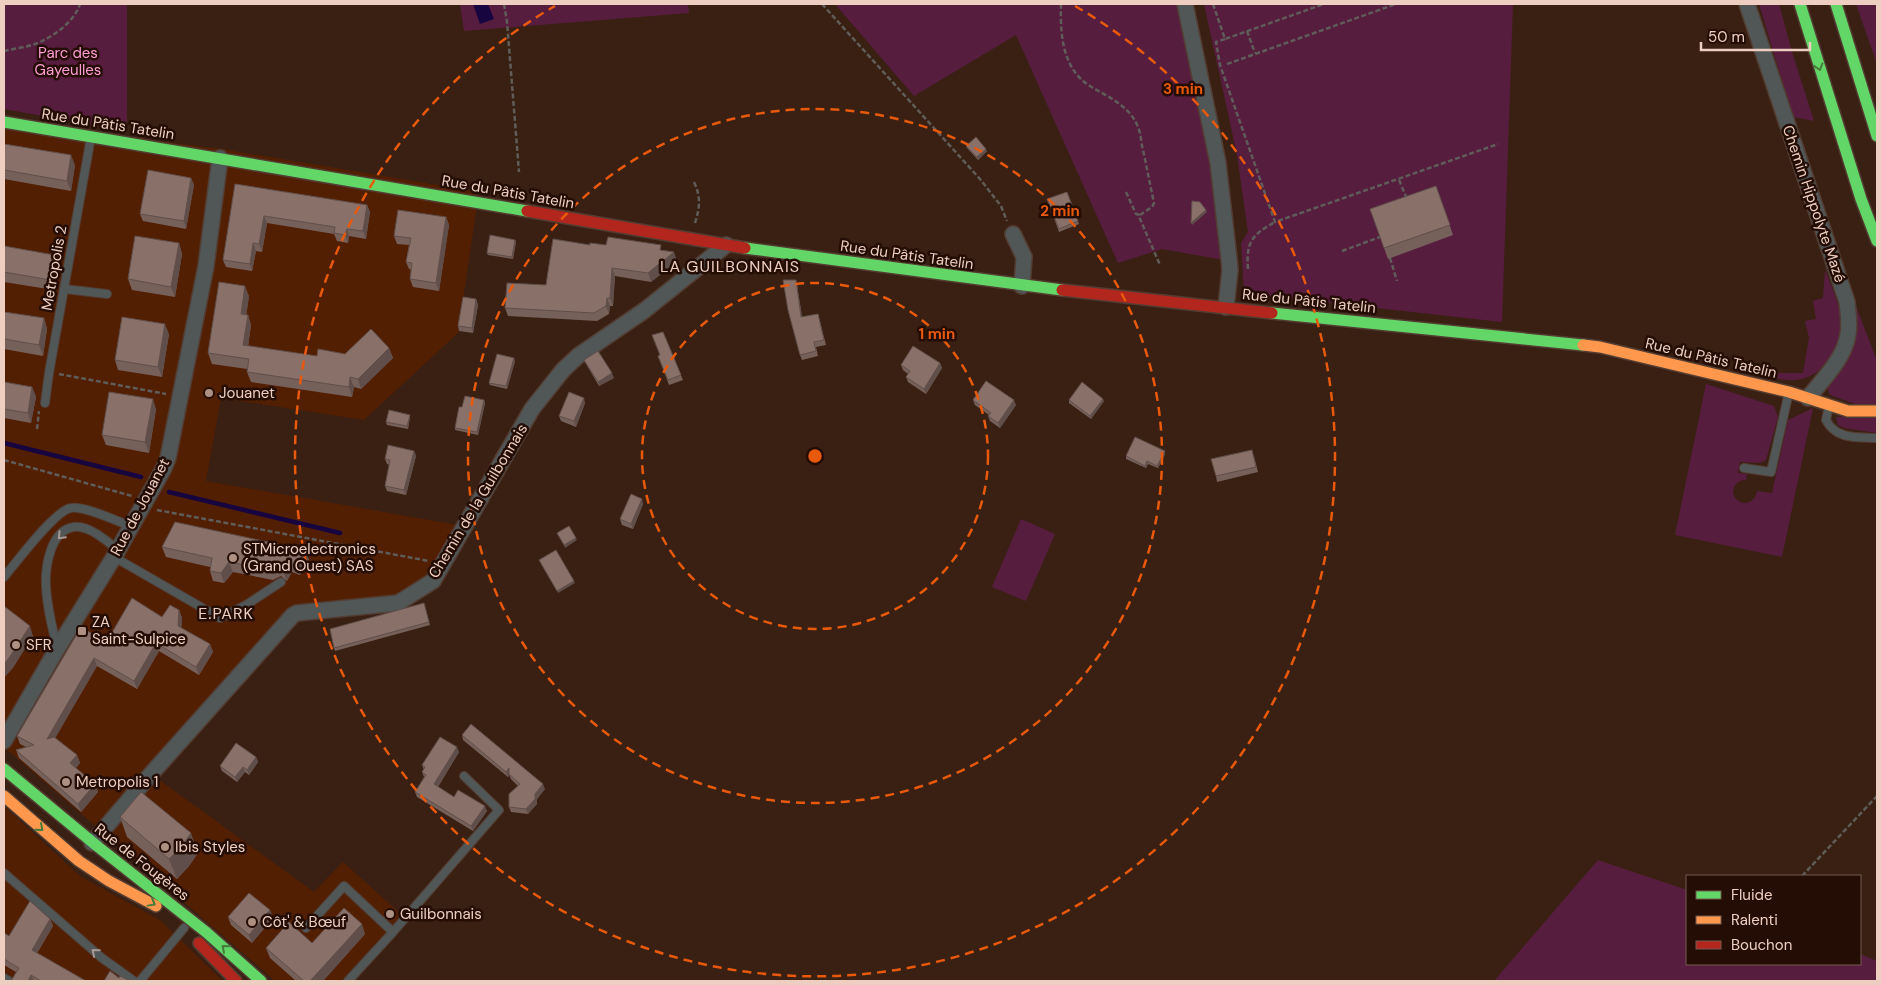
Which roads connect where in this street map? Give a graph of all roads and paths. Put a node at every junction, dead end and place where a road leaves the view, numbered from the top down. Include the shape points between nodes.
1 (80, 4) edge
2 (504, 4) edge
3 (822, 4) edge
4 (1061, 4) edge
5 (1185, 4) edge
6 (1213, 4) edge
7 (1324, 4) edge
8 (1396, 4) edge
9 (1747, 4) edge
10 (1800, 4) edge
11 (1836, 4) edge
12 (1247, 31) junction
13 (1225, 39) junction
14 (4, 51) edge
15 (1255, 54) junction
16 (1227, 64) dead end
17 (4, 122) edge
18 (1877, 136) edge
19 (91, 137) junction
20 (1498, 144) dead end
21 (220, 158) junction
22 (519, 172) dead end
23 (1399, 180) junction
24 (694, 182) dead end
25 (1126, 192) dead end
26 (1410, 207) edge
27 (1140, 214) junction
28 (1275, 222) junction
29 (1013, 234) joint
30 (1380, 238) edge
31 (690, 239) junction
32 (1877, 241) edge
33 (726, 245) junction
34 (1342, 251) dead end
35 (1390, 258) edge
36 (1160, 265) dead end
37 (1248, 269) dead end
38 (1397, 281) dead end
39 (1022, 286) junction
40 (65, 289) junction
41 (107, 294) dead end
42 (1226, 307) junction
43 (49, 373) junction
44 (1789, 392) junction
45 (180, 396) junction
46 (1808, 398) junction
47 (45, 403) joint
48 (1830, 404) junction
49 (1877, 411) edge
50 (37, 430) dead end
51 (1877, 438) edge
52 (4, 460) edge
53 (1744, 468) dead end
54 (143, 507) junction
55 (131, 526) junction
56 (116, 554) junction
57 (443, 563) junction
58 (4, 577) edge
59 (281, 582) edge
60 (57, 649) junction
61 (4, 741) edge
62 (4, 769) edge
63 (464, 776) dead end
64 (4, 796) edge
65 (1877, 796) edge
66 (92, 843) junction
67 (4, 873) edge
68 (1803, 875) edge
69 (184, 928) junction
70 (306, 928) dead end
71 (393, 932) junction
72 (4, 978) edge
73 (9, 981) edge
74 (134, 981) edge
75 (140, 981) edge
76 (236, 981) edge
77 (261, 981) edge
78 (348, 981) edge

1 - 14 path via 77,14 41,42
2 - 22 path
3 - 29 path via 980,179 1001,206
4 - 27 path via 1060,36 1074,71 1080,80 1126,109 1138,127 1154,202
5 - 42 street via 1218,163 1229,265
6 - 13 path
7 - 12 path
8 - 15 path
9 - 46 street, Chemin Hippolyte Mazé via 1847,302 1845,346
10 -> 32 main road
11 - 18 main road
12 - 13 path
12 - 15 path
13 - 28 path via 1216,42 1220,65
15 - 16 path
17 - 19 main road, Rue du Pâtis Tatelin
19 - 21 main road, Rue du Pâtis Tatelin
19 - 40 lane, Metropolis 2
20 - 23 path
21 - 31 main road, Rue du Pâtis Tatelin
21 - 45 street, Rue de Jouanet via 206,266
23 - 26 path
23 - 28 path
24 - 31 path via 700,208
25 - 27 path via 1136,214
27 - 36 path
28 - 37 path via 1250,243
29 - 39 street via 1024,257
30 - 34 path
31 - 33 main road, Rue du Pâtis Tatelin
33 - 39 main road, Rue du Pâtis Tatelin
33 - 57 street, Chemin de la Guilbonnais via 563,370 532,409
35 - 38 path
39 - 42 main road, Rue du Pâtis Tatelin
40 - 41 lane
40 - 43 lane, Metropolis 2
42 - 44 main road, Rue du Pâtis Tatelin via 1600,347
43 - 45 path
43 - 47 lane, Metropolis 2
44 - 46 main road, Rue du Pâtis Tatelin
44 - 53 lane via 1771,472
45 - 54 street, Rue de Jouanet via 168,458
46 - 48 main road, Rue du Pâtis Tatelin
47 - 50 path via 40,404
48 - 49 main road, Rue du Pâtis Tatelin via 1848,411
48 - 51 lane via 1826,420 1829,428 1846,436
52 - 54 path via 138,498
54 - 55 street, Rue de Jouanet
54 - 57 path
55 - 56 street, Rue de Jouanet
55 - 58 lane via 72,507 59,513
56 - 59 lane via 220,618
56 - 60 street, Rue de Jouanet
56 -> 60 lane via 100,536 80,528 67,529 58,538 48,558 46,586
57 - 66 street, Chemin de la Guilbonnais via 433,581 398,603 293,615
60 - 61 street, Rue de Jouanet
62 - 66 main road, Rue de Fougères
63 - 71 lane via 499,810
64 -> 69 main road via 79,861 108,881 160,908
65 - 68 path
77 -> 66 main road, Rue de Fougères via 180,910
74 -> 67 lane via 102,958
69 - 75 lane
69 - 76 main road
70 - 71 lane via 344,886
71 - 78 lane
72 - 73 lane

